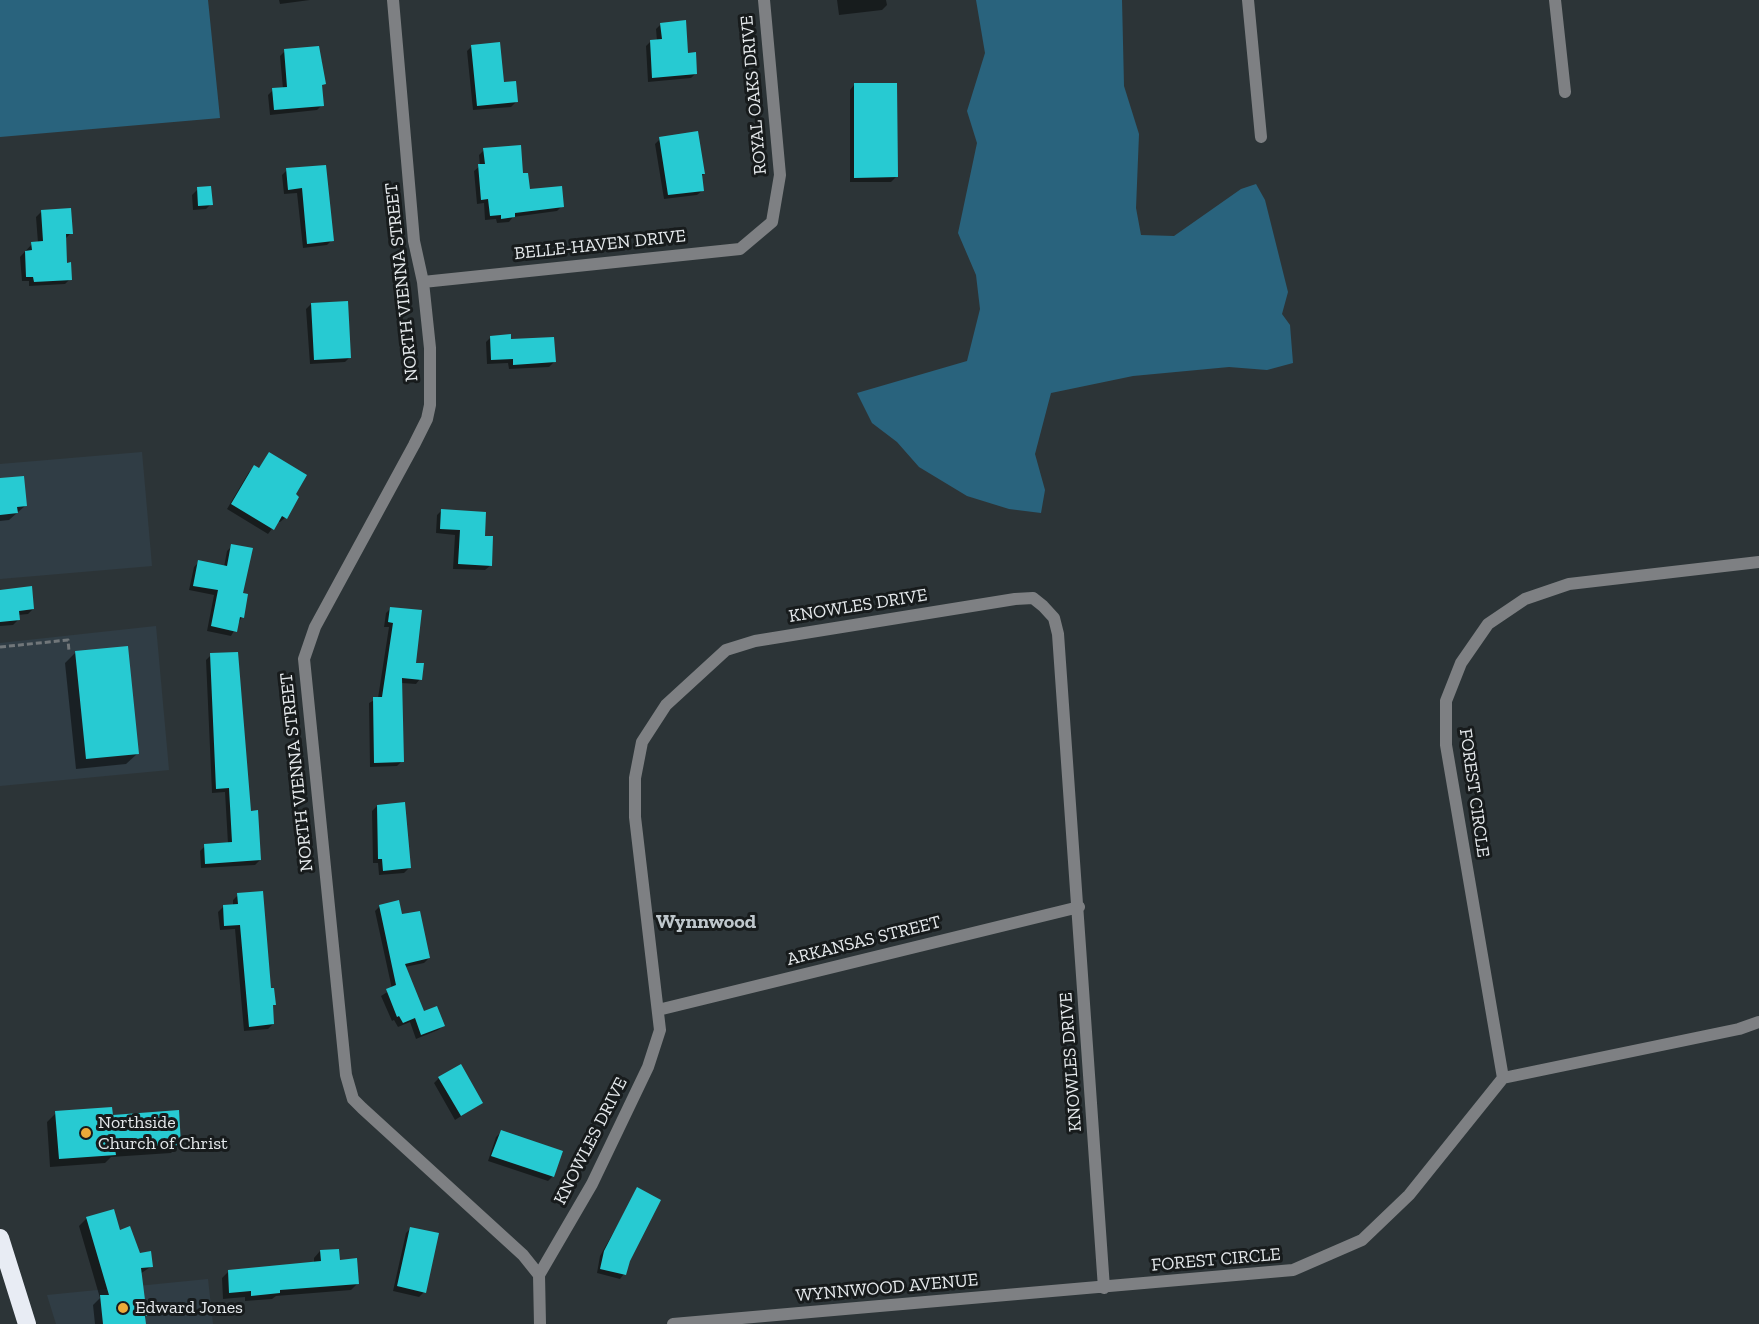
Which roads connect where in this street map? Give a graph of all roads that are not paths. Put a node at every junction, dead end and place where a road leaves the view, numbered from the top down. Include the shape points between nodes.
1 (393, 0) edge
2 (764, 0) edge
3 (1248, 0) edge
4 (1555, 0) edge
5 (1564, 92) dead end
6 (1261, 137) dead end
7 (772, 222) joint
8 (423, 282) junction
9 (1759, 562) edge
10 (1079, 907) junction
11 (658, 1010) junction
12 (1759, 1022) edge
13 (1503, 1078) junction
14 (0, 1238) edge
15 (539, 1275) junction
16 (1104, 1288) junction
17 (27, 1324) edge
18 (540, 1324) edge
19 (674, 1324) edge

1 - 8 street, NORTH VIENNA STREET via 414,241
2 - 7 street, ROYAL OAKS DRIVE via 780,175
3 - 6 street
4 - 5 street
7 - 8 street, BELLE-HAVEN DRIVE via 740,249
8 - 15 street, NORTH VIENNA STREET via 432,369 427,419 312,633 304,659 346,1074 353,1099 523,1255
9 - 13 street, FOREST CIRCLE via 1569,584 1525,599 1488,624 1461,663 1446,701 1446,745
10 - 11 street, ARKANSAS STREET
10 - 11 street, KNOWLES DRIVE via 1058,633 1054,618 1043,606 1033,598 1015,599 755,641 726,650 698,674 666,705 642,742 635,778 635,817
10 - 16 street, KNOWLES DRIVE
11 - 15 street, KNOWLES DRIVE via 660,1030 648,1067 592,1185
12 - 13 street
13 - 16 street, FOREST CIRCLE via 1409,1195 1362,1240 1293,1270
14 - 17 highway
15 - 18 street
16 - 19 street, WYNNWOOD AVENUE

